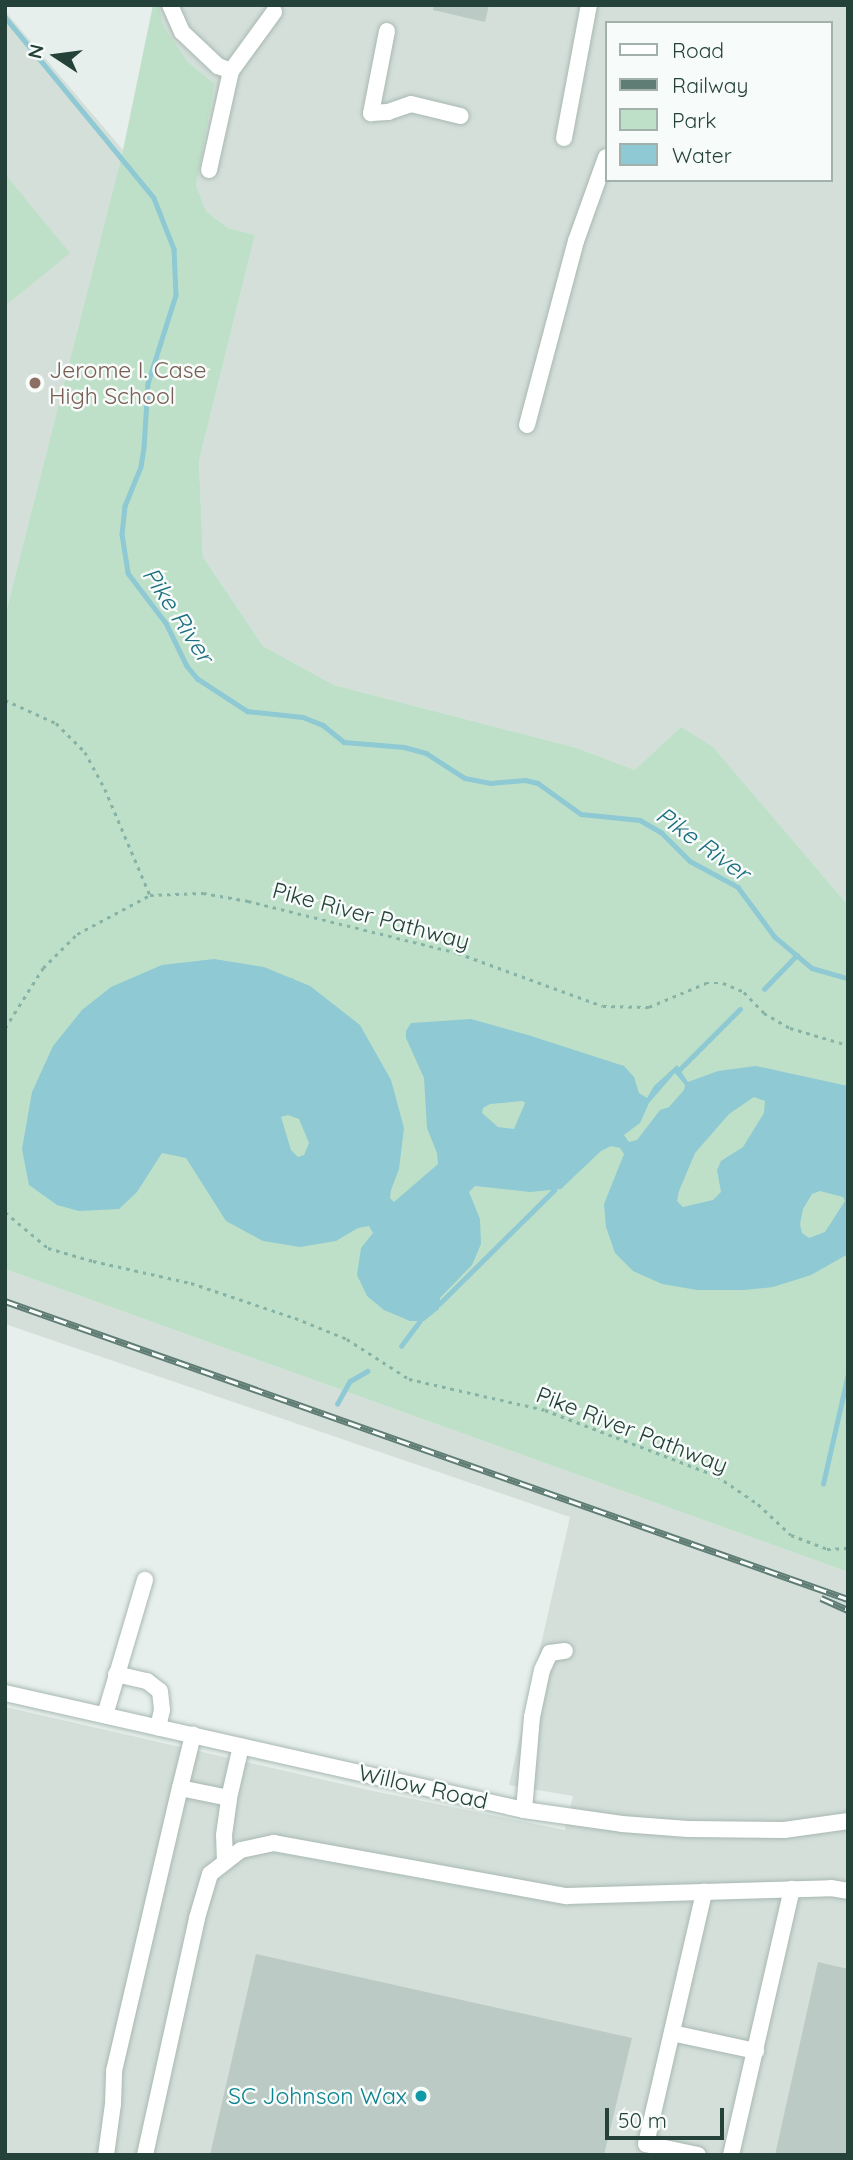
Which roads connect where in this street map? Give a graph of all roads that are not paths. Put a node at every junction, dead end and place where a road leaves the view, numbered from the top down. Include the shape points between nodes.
1 (170, 5) edge
2 (589, 5) edge
3 (274, 12) dead end
4 (387, 31) dead end
5 (231, 71) junction
6 (461, 116) dead end
7 (564, 138) dead end
8 (604, 163) edge
9 (209, 170) dead end
10 (527, 425) dead end
11 (145, 1580) dead end
12 (565, 1651) dead end
13 (116, 1674) junction
14 (5, 1693) edge
15 (105, 1715) junction
16 (158, 1728) junction
17 (193, 1735) junction
18 (241, 1746) junction
19 (180, 1788) junction
20 (229, 1798) junction
21 (524, 1810) junction
22 (848, 1821) edge
23 (225, 1862) junction
24 (792, 1889) junction
25 (848, 1891) edge
26 (705, 1892) junction
27 (672, 2033) junction
28 (756, 2051) junction
29 (106, 2155) edge
30 (145, 2155) edge
31 (698, 2155) edge
32 (731, 2155) edge

1 - 5 street via 183,32 218,66
2 - 7 street
3 - 5 street
4 - 6 street via 371,113 411,104
5 - 9 street
8 - 10 street via 576,241
11 - 13 street
12 - 21 street via 550,1653 542,1670 532,1717
13 - 15 street
13 - 16 street via 148,1681 160,1691
14 - 15 street, Willow Road
15 - 16 street, Willow Road
16 - 17 street, Willow Road
17 - 18 street, Willow Road
17 - 19 street
18 - 20 street
18 - 21 street, Willow Road
19 - 20 street
19 - 29 street via 114,2071
20 - 23 street
21 - 22 street, Willow Road via 688,1829 784,1830
23 - 26 street via 241,1850 274,1843 566,1896
23 - 30 street via 210,1874 197,1918
24 - 25 street
24 - 26 street
24 - 28 street
26 - 27 street
27 - 28 street
27 - 31 street via 646,2144
28 - 32 street

